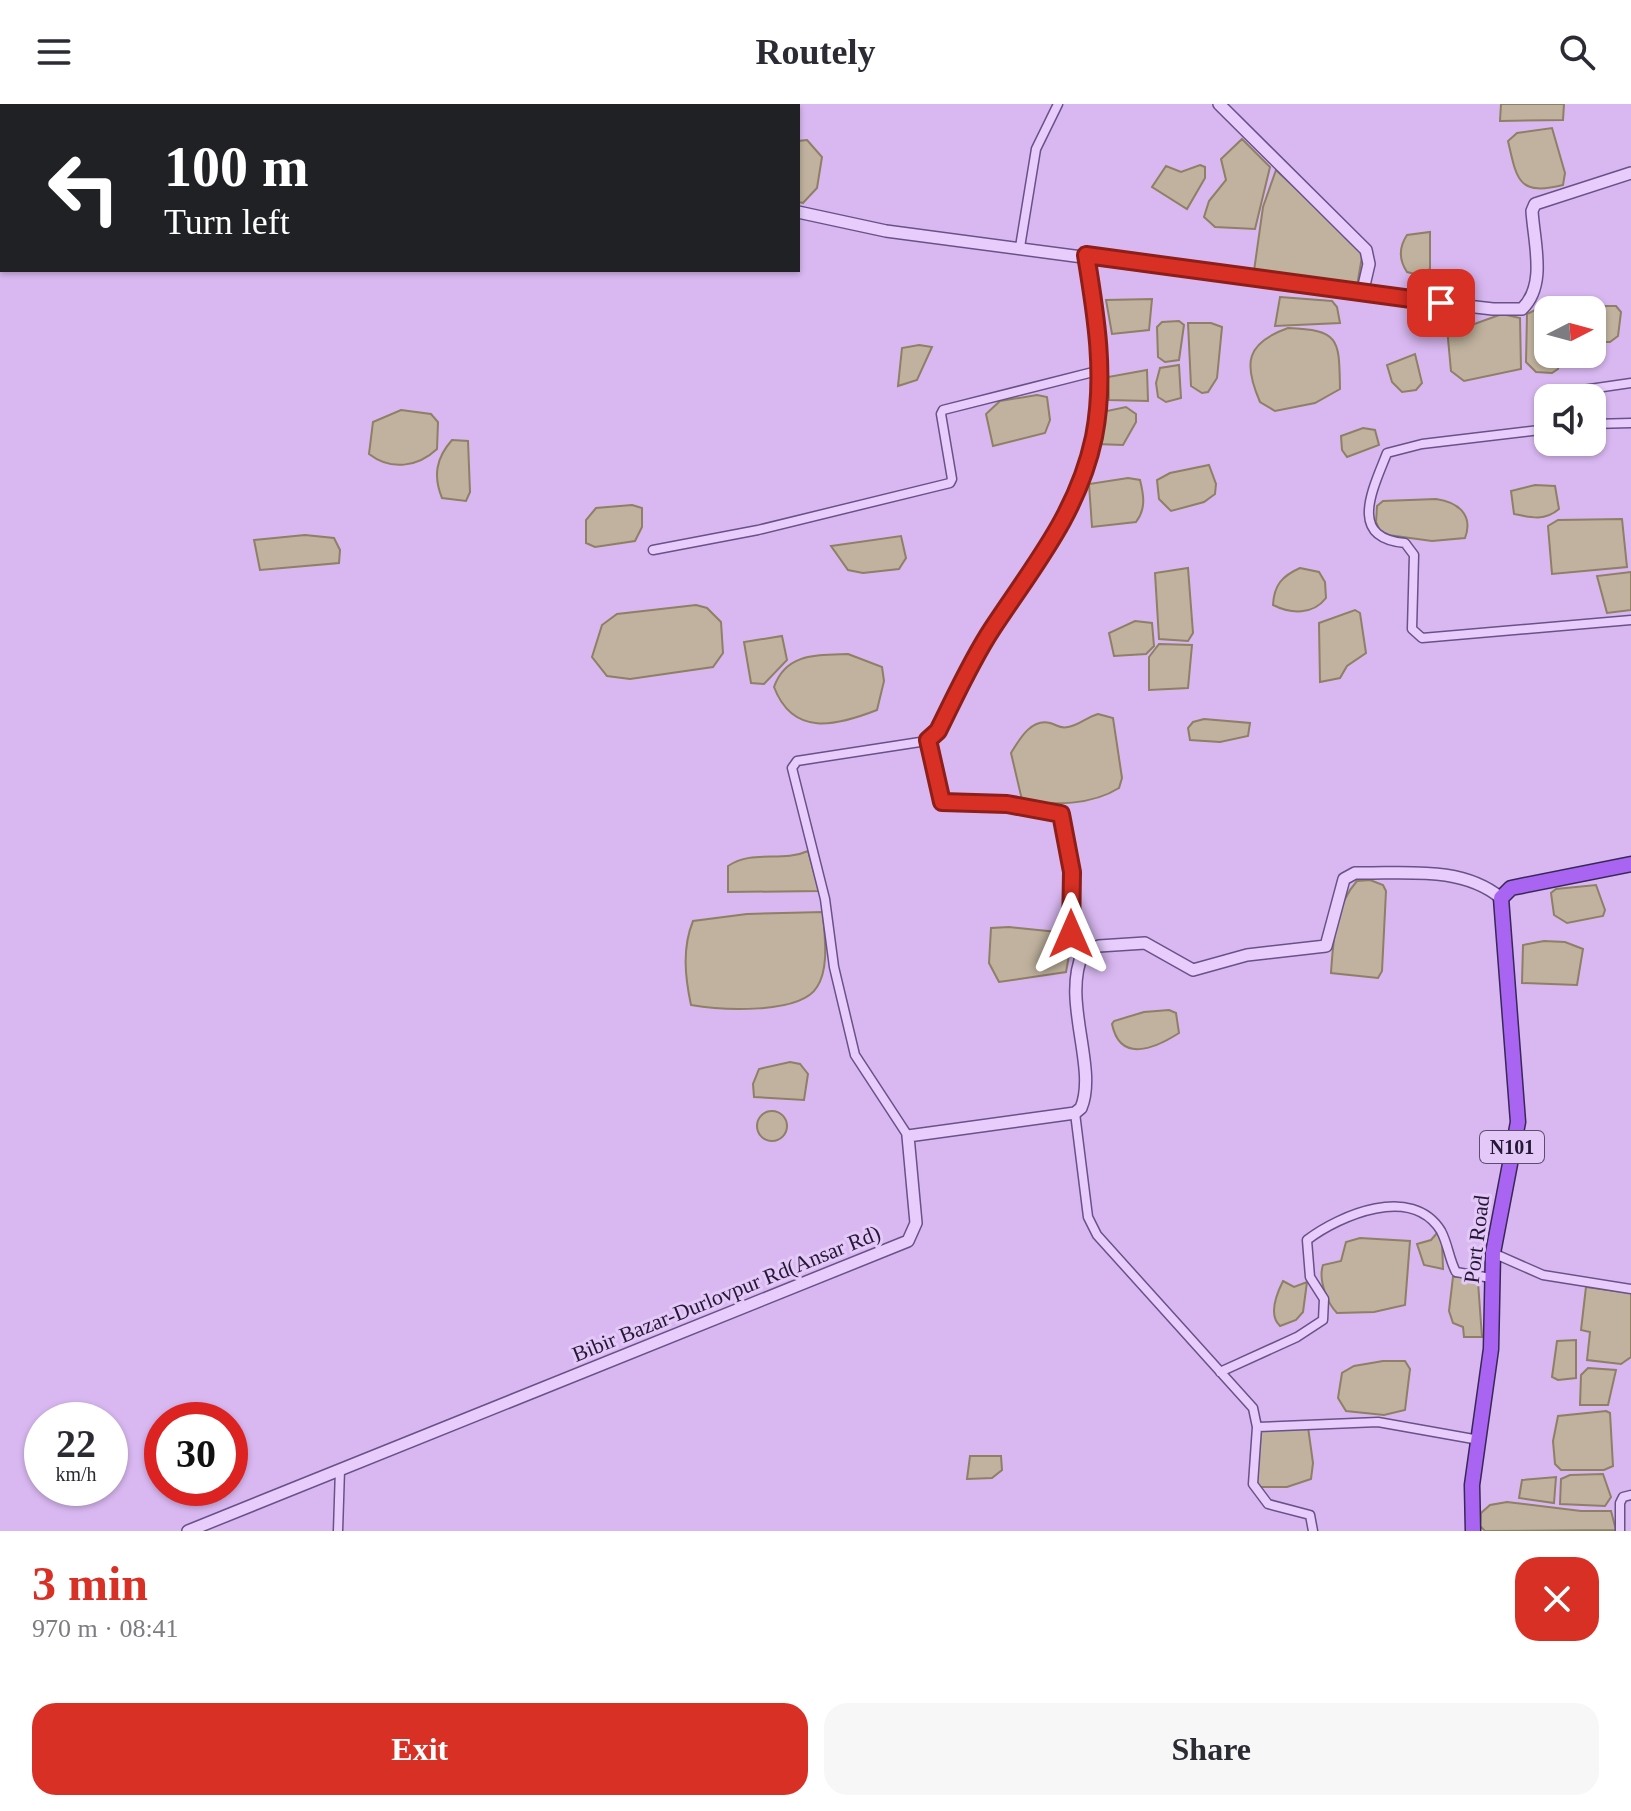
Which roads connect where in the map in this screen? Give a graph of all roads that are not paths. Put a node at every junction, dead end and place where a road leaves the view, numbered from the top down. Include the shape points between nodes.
1 (1058, 104) edge
2 (1219, 104) edge
3 (1631, 173) edge
4 (800, 212) edge
5 (1020, 247) junction
6 (1086, 255) junction
7 (1362, 294) junction
8 (1101, 370) junction
9 (1631, 383) edge
10 (1606, 387) edge
11 (1631, 423) edge
12 (1606, 424) edge
13 (1534, 431) edge
14 (653, 550) dead end
15 (1631, 620) edge
16 (928, 740) junction
17 (1631, 864) edge
18 (1501, 898) junction
19 (1080, 961) junction
20 (1075, 1113) junction
21 (908, 1136) junction
22 (1493, 1253) junction
23 (1491, 1278) junction
24 (1631, 1289) edge
25 (1220, 1372) junction
26 (1257, 1427) junction
27 (1479, 1440) junction
28 (340, 1469) junction
29 (1631, 1495) edge
30 (188, 1531) edge
31 (338, 1531) edge
32 (1313, 1531) edge
33 (1473, 1531) edge
34 (1620, 1531) edge

1 - 5 street via 1036,149
2 - 7 street via 1366,250 1369,264
3 - 7 street via 1535,204 1538,285 1522,309
4 - 5 street via 886,231
5 - 6 street
6 - 7 street
6 - 8 street
8 - 14 street via 943,410 950,483
8 - 16 street via 1095,434 1069,514 990,632 938,731
9 - 10 street
11 - 12 street
13 - 15 street via 1387,453 1368,514 1376,535 1405,543 1414,555 1412,629 1422,638
16 - 19 street via 942,802 1007,804 1061,814 1072,872 1071,934
16 - 21 street via 797,761 792,768 855,1055
17 - 18 highway via 1511,888
18 - 19 street via 1486,886 1455,875 1355,873 1344,879 1326,946 1247,955 1193,970 1145,943 1099,946 1083,953
18 - 22 highway, Port Road / N101 via 1518,1122
19 - 20 street via 1076,996 1084,1101
20 - 21 street
20 - 25 street via 1086,1203 1097,1235
21 - 28 street, Bibir Bazar-Durlovpur Rd(Ansar Rd) via 916,1223 908,1241
22 - 23 highway, Port Road / N101
22 - 24 street via 1543,1275
23 - 25 street via 1456,1272 1440,1231 1425,1215 1401,1206 1351,1215 1307,1240 1310,1277 1324,1299 1323,1320
23 - 27 highway, Port Road / N101 via 1491,1349
25 - 26 street via 1253,1408
26 - 27 street via 1378,1422
26 - 32 street via 1253,1484 1268,1504 1310,1515
27 - 33 highway, Port Road / N101 via 1472,1485
28 - 30 street, Bibir Bazar-Durlovpur Rd(Ansar Rd)
28 - 31 street
29 - 34 street via 1620,1503

